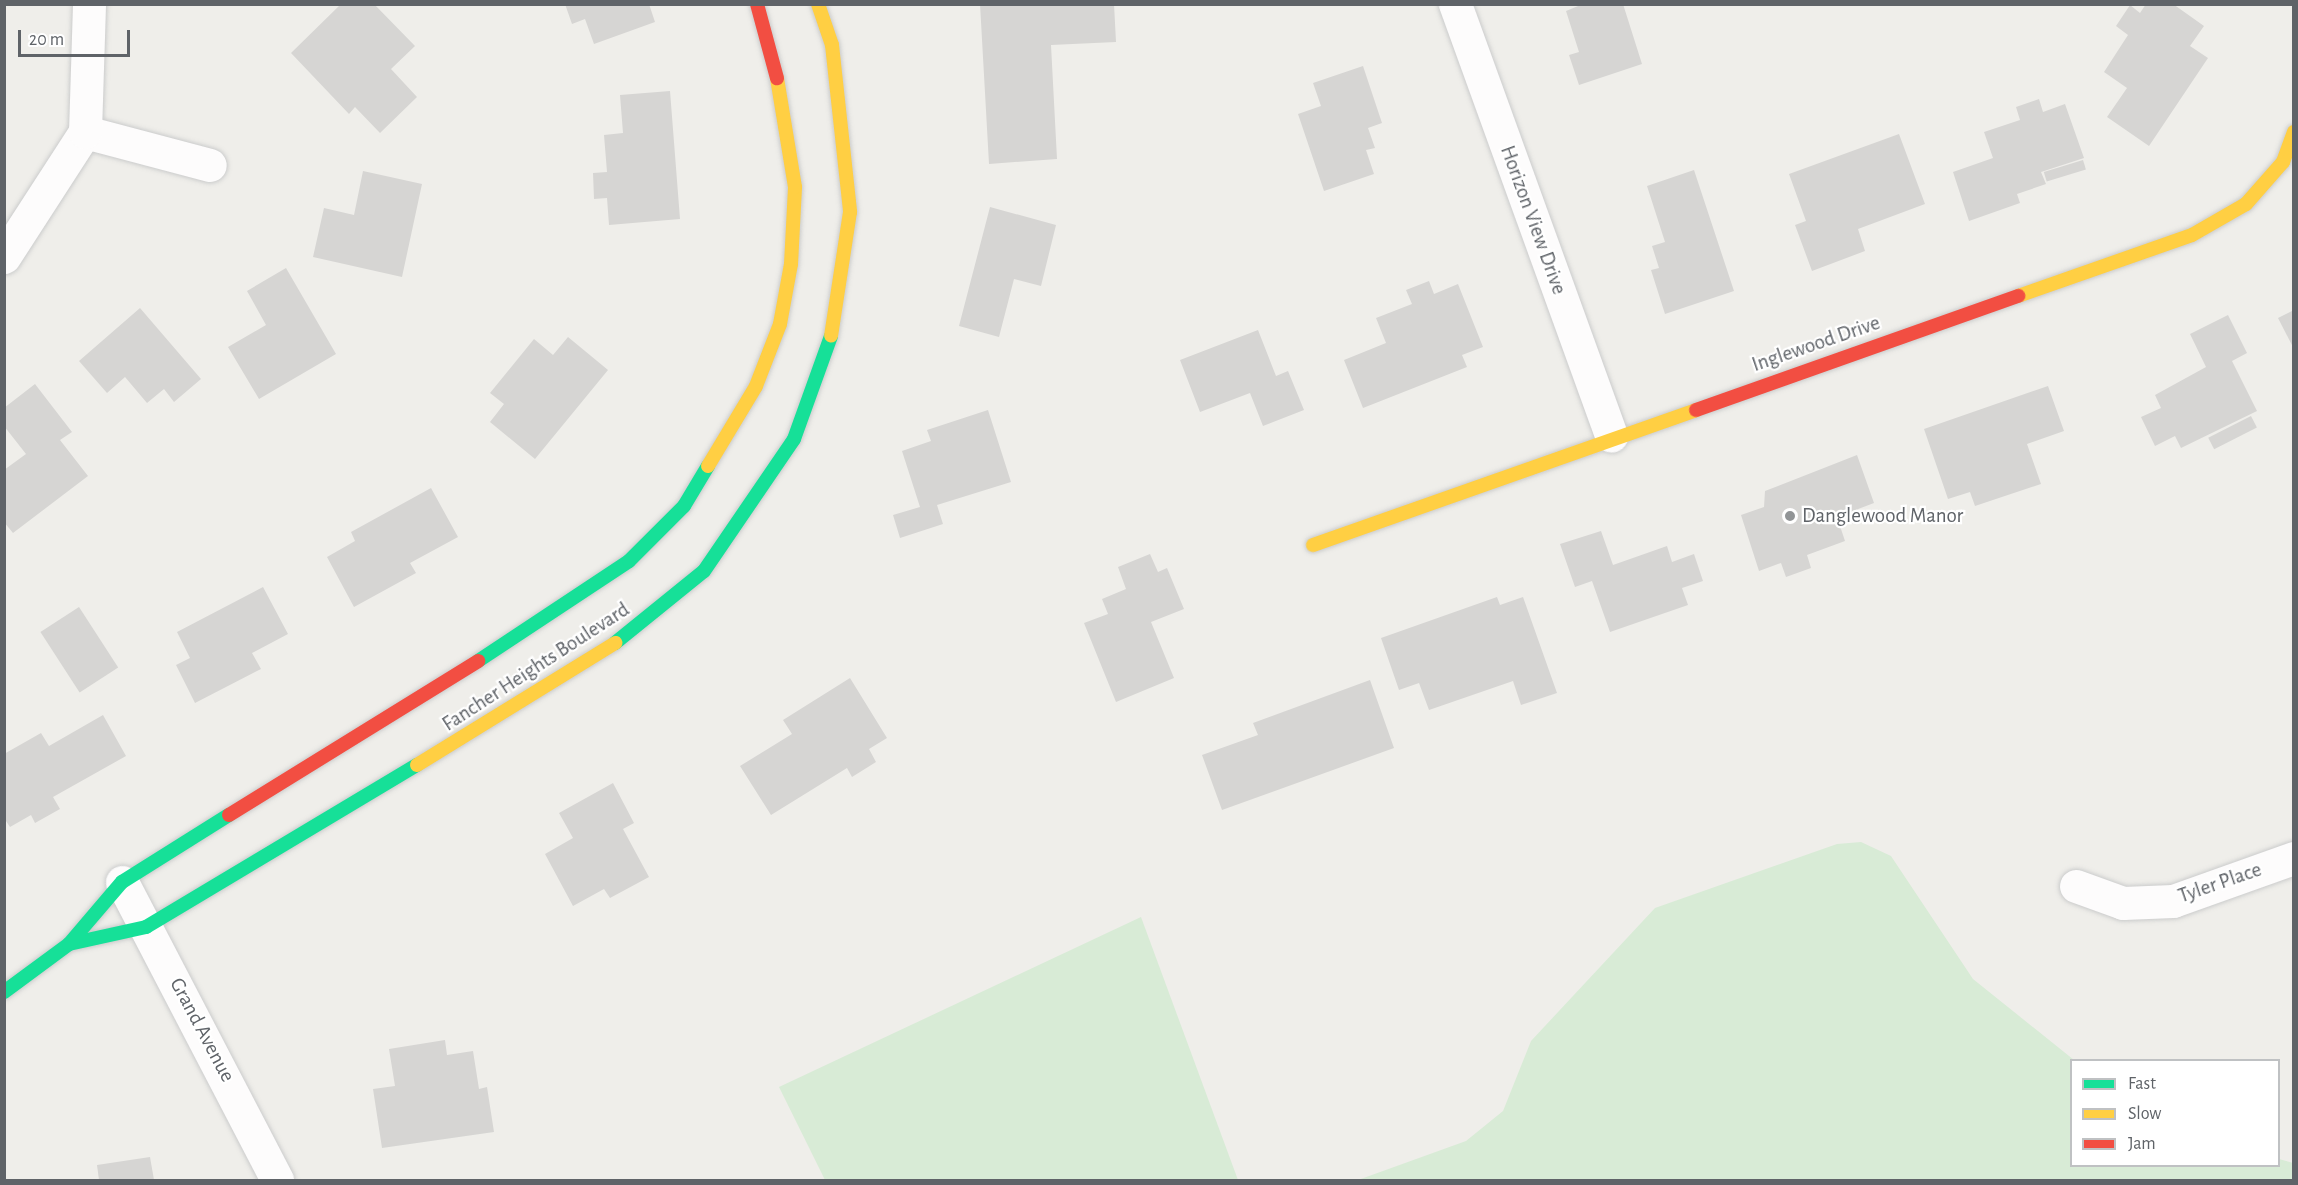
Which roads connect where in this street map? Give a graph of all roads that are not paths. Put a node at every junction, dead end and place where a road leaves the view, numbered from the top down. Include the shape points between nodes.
1 (89, 4) edge
2 (757, 4) edge
3 (818, 4) edge
4 (1455, 4) edge
5 (85, 132) junction
6 (2294, 132) edge
7 (210, 165) dead end
8 (4, 257) edge
9 (1611, 436) junction
10 (1313, 545) dead end
11 (2294, 858) edge
12 (122, 882) junction
13 (2076, 886) dead end
14 (146, 927) junction
15 (69, 944) junction
16 (4, 992) edge
17 (277, 1180) edge

1 - 5 street
2 - 12 street, Fancher Heights Boulevard via 788,120 795,187 791,264 780,324 756,386 684,506 628,561 542,621
3 - 14 street, Fancher Heights Boulevard via 832,45 846,139 850,212 844,278 824,366 794,439 750,510 704,571 598,657
4 - 9 street, Horizon View Drive
5 - 7 street
5 - 8 street
6 - 9 street, Inglewood Drive via 2283,162 2246,204 2192,235
9 - 10 street, Inglewood Drive
11 - 13 street, Tyler Place via 2173,901 2123,903
12 - 14 street, Grand Avenue
12 - 15 street, Fancher Heights Boulevard
14 - 15 street, Fancher Heights Boulevard
14 - 17 street, Grand Avenue
15 - 16 street, Fancher Heights Boulevard

